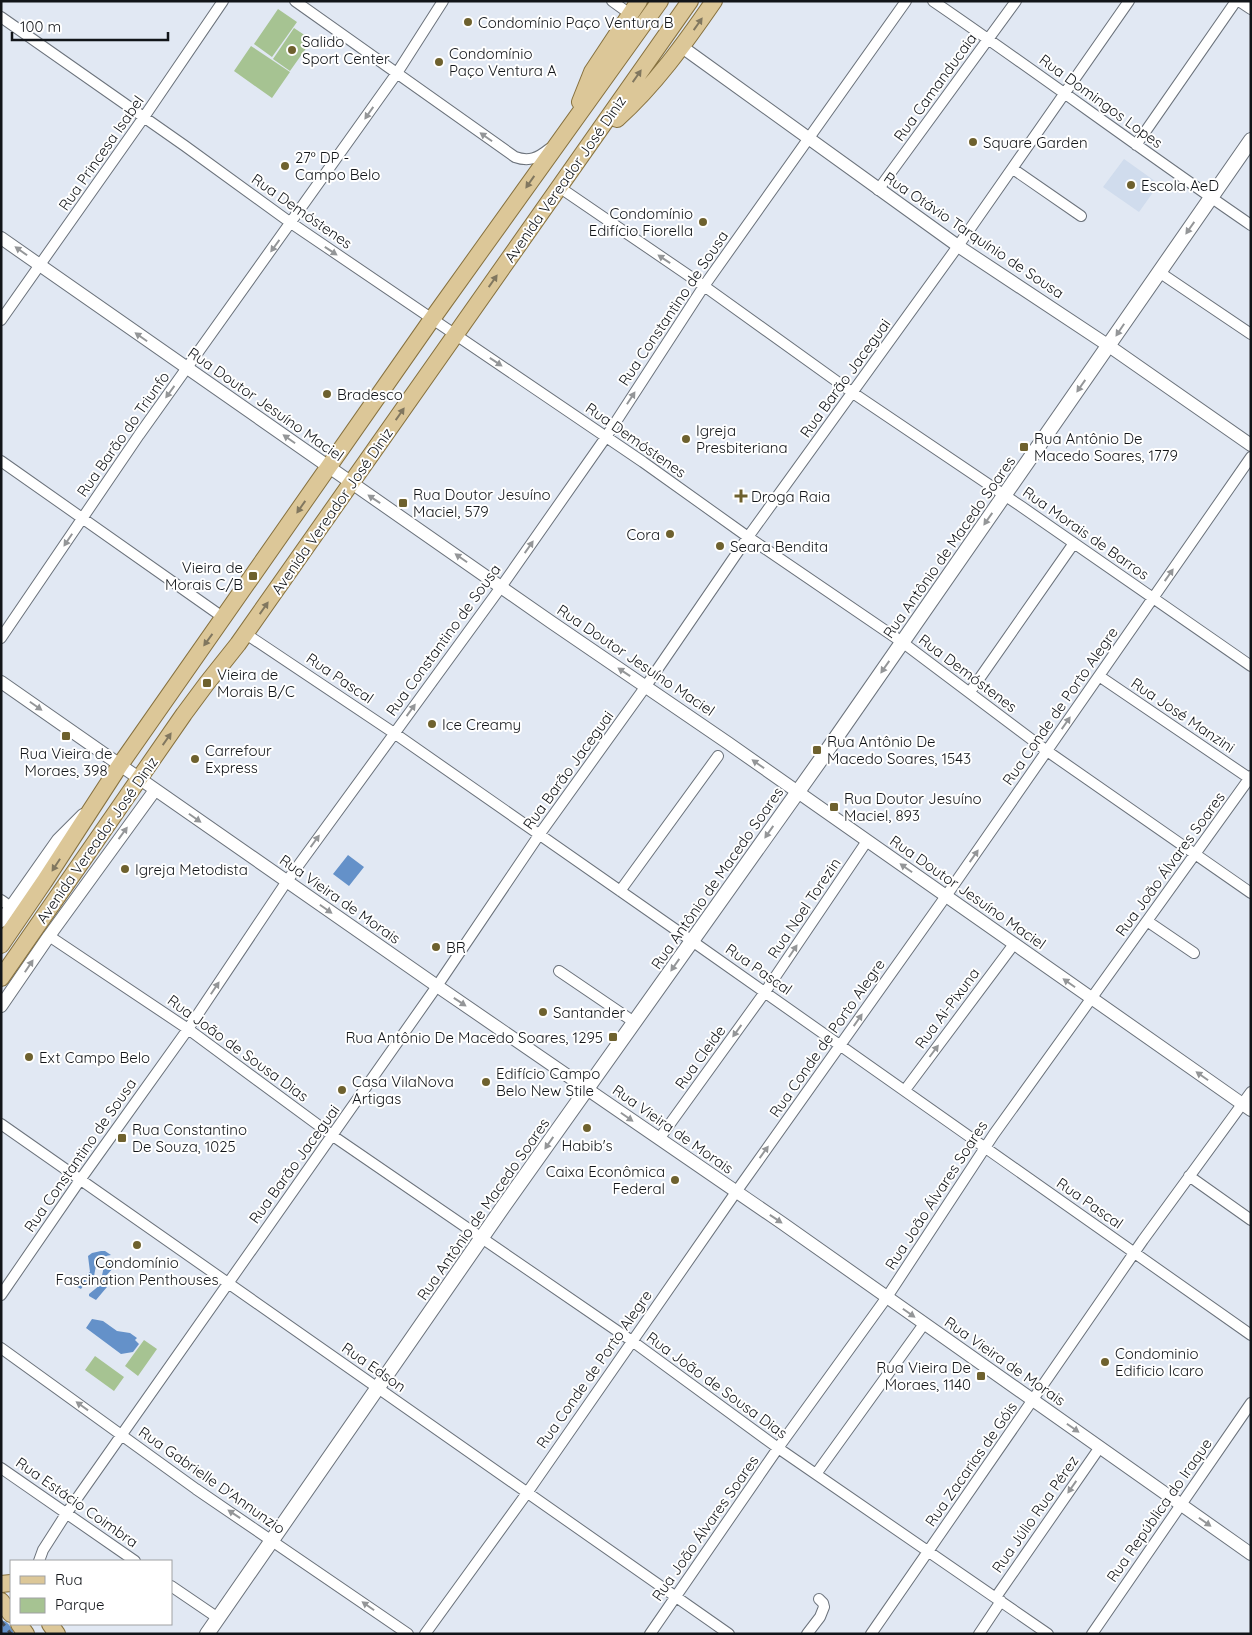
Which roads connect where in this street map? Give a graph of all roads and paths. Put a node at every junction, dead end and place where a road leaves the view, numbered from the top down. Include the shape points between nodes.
1 (223, 1) edge
2 (294, 1) edge
3 (443, 1) edge
4 (612, 1) edge
5 (660, 1) edge
6 (690, 1) edge
7 (714, 1) edge
8 (906, 1) edge
9 (933, 1) edge
10 (1016, 1) edge
11 (1129, 1) edge
12 (1238, 1) edge
13 (635, 8) edge
14 (1251, 9) edge
15 (1, 17) edge
16 (989, 39) junction
17 (682, 47) junction
18 (396, 73) junction
19 (1066, 94) junction
20 (144, 117) junction
21 (568, 129) junction
22 (599, 132) junction
23 (808, 137) junction
24 (1251, 140) edge
25 (558, 143) junction
26 (1136, 145) junction
27 (1013, 169) junction
28 (559, 188) junction
29 (878, 190) junction
30 (1210, 198) junction
31 (1081, 216) dead end
32 (291, 223) junction
33 (1251, 225) edge
34 (1, 238) edge
35 (958, 246) junction
36 (40, 265) junction
37 (1159, 272) junction
38 (704, 286) junction
39 (432, 319) junction
40 (1, 320) edge
41 (1251, 334) edge
42 (455, 335) junction
43 (1109, 346) junction
44 (187, 368) junction
45 (853, 393) junction
46 (606, 437) junction
47 (1251, 446) edge
48 (1251, 457) edge
49 (1, 461) edge
50 (329, 467) junction
51 (352, 483) junction
52 (1005, 495) junction
53 (82, 519) junction
54 (748, 537) junction
55 (1074, 542) junction
56 (501, 586) junction
57 (1154, 598) junction
58 (224, 618) junction
59 (246, 634) junction
60 (1, 638) edge
61 (902, 642) junction
62 (1251, 666) edge
63 (1099, 676) junction
64 (1, 682) edge
65 (646, 686) junction
66 (970, 692) junction
67 (394, 733) junction
68 (1047, 751) junction
69 (718, 756) dead end
70 (120, 765) junction
71 (1250, 777) edge
72 (139, 778) junction
73 (155, 790) junction
74 (797, 792) junction
75 (94, 805) junction
76 (539, 835) junction
77 (867, 842) junction
78 (1195, 855) junction
79 (286, 881) junction
80 (620, 891) junction
81 (1251, 893) edge
82 (946, 896) junction
83 (6, 903) edge
84 (1, 921) edge
85 (1147, 921) junction
86 (49, 936) junction
87 (692, 941) junction
88 (1014, 944) junction
89 (1, 945) edge
90 (1194, 953) dead end
91 (559, 971) dead end
92 (1, 978) edge
93 (437, 986) junction
94 (765, 992) junction
95 (1091, 998) junction
96 (1, 1006) edge
97 (634, 1022) junction
98 (188, 1029) junction
99 (841, 1045) junction
100 (587, 1089) junction
101 (905, 1090) junction
102 (1251, 1092) edge
103 (1246, 1107) edge
104 (1, 1124) edge
105 (333, 1136) junction
106 (659, 1139) junction
107 (985, 1148) junction
108 (1189, 1176) junction
109 (80, 1180) junction
110 (736, 1192) junction
111 (1251, 1220) edge
112 (482, 1238) junction
113 (1135, 1253) junction
114 (227, 1283) junction
115 (1, 1295) edge
116 (887, 1297) junction
117 (924, 1324) junction
118 (1251, 1335) edge
119 (632, 1340) junction
120 (1, 1348) edge
121 (378, 1388) junction
122 (1032, 1401) junction
123 (1251, 1404) edge
124 (121, 1435) junction
125 (1100, 1447) junction
126 (778, 1448) junction
127 (1, 1468) edge
128 (816, 1474) junction
129 (527, 1493) junction
130 (1181, 1505) junction
131 (66, 1514) junction
132 (272, 1540) junction
133 (929, 1551) junction
134 (1251, 1554) edge
135 (39, 1560) edge
136 (134, 1560) edge
137 (172, 1587) edge
138 (676, 1597) junction
139 (819, 1599) dead end
140 (998, 1599) junction
141 (1, 1601) edge
142 (10, 1613) edge
143 (218, 1618) junction
144 (207, 1634) edge
145 (408, 1634) edge
146 (425, 1634) edge
147 (650, 1634) edge
148 (729, 1634) edge
149 (807, 1634) edge
150 (871, 1634) edge
151 (979, 1634) edge
152 (1048, 1634) edge
153 (1092, 1634) edge

1 - 20 street, Rua Princesa Isabel
2 - 18 street
3 - 18 street, Rua Barão do Triunfo
4 - 13 street
5 - 21 main road, Avenida Vereador José Diniz
22 -> 6 main road, Avenida Vereador José Diniz
17 -> 7 main road
8 - 23 street, Rua Constantino de Sousa
9 - 16 street, Rua Domingos Lopes
10 - 16 street, Rua Camanducaia
11 - 19 street, Rua Barão Jaceguai
12 - 14 street
12 - 26 street
13 - 21 main road via 592,72
15 - 20 street, Rua Demóstenes
16 - 19 street, Rua Domingos Lopes
16 - 29 street, Rua Camanducaia
17 - 22 main road via 626,110
17 - 23 street, Rua Otávio Tarquínio de Sousa
25 -> 18 street via 537,158 522,160 515,157
18 -> 32 street, Rua Barão do Triunfo
19 - 26 street, Rua Domingos Lopes
19 - 27 street, Rua Barão Jaceguai
20 - 32 street, Rua Demóstenes
20 - 36 street, Rua Princesa Isabel
21 - 25 main road, Avenida Vereador José Diniz
22 - 28 main road, Avenida Vereador José Diniz
23 - 29 street, Rua Otávio Tarquínio de Sousa
23 - 38 street, Rua Constantino de Sousa
24 - 30 main road, Rua Antônio de Macedo Soares
25 -> 39 main road, Avenida Vereador José Diniz
26 - 30 street, Rua Domingos Lopes
27 - 31 street
27 - 35 street, Rua Barão Jaceguai
38 -> 28 street, Rua Morais de Barros
42 -> 28 main road, Avenida Vereador José Diniz
29 - 35 street, Rua Otávio Tarquínio de Sousa
30 - 33 street, Rua Domingos Lopes
30 -> 37 main road, Rua Antônio de Macedo Soares
32 -> 39 street, Rua Demóstenes
32 -> 44 street, Rua Barão do Triunfo
36 -> 34 street, Rua Doutor Jesuíno Maciel
35 - 43 street, Rua Otávio Tarquínio de Sousa
35 - 45 street, Rua Barão Jaceguai
36 - 40 street, Rua Princesa Isabel
44 -> 36 street, Rua Doutor Jesuíno Maciel
37 - 41 street
37 -> 43 main road, Rua Antônio de Macedo Soares
38 - 45 street, Rua Morais de Barros
46 -> 38 street, Rua Constantino de Sousa
39 - 42 street, Rua Demóstenes
39 - 50 main road, Avenida Vereador José Diniz
42 -> 46 street, Rua Demóstenes
51 -> 42 main road, Avenida Vereador José Diniz
43 - 47 street, Rua Otávio Tarquínio de Sousa
43 -> 52 main road, Rua Antônio de Macedo Soares
50 -> 44 street, Rua Doutor Jesuíno Maciel
44 -> 53 street, Rua Barão do Triunfo
45 - 52 street, Rua Morais de Barros
45 - 54 street, Rua Barão Jaceguai
46 - 54 street, Rua Demóstenes
56 -> 46 street, Rua Constantino de Sousa
57 -> 48 street, Rua Conde de Porto Alegre
49 - 53 street
50 - 51 street, Rua Doutor Jesuíno Maciel
50 -> 58 main road, Avenida Vereador José Diniz
56 -> 51 street, Rua Doutor Jesuíno Maciel
59 -> 51 main road, Avenida Vereador José Diniz
52 - 55 street, Rua Morais de Barros
52 -> 61 main road, Rua Antônio de Macedo Soares
53 - 58 street
53 -> 60 street, Rua Barão do Triunfo
54 - 61 street, Rua Demóstenes
54 - 65 street, Rua Barão Jaceguai
55 - 57 street, Rua Morais de Barros
55 - 66 street
65 -> 56 street, Rua Doutor Jesuíno Maciel
67 -> 56 street, Rua Constantino de Sousa
57 - 62 street, Rua Morais de Barros
57 - 63 street, Rua Conde de Porto Alegre
58 -> 70 main road, Avenida Vereador José Diniz
59 - 67 street, Rua Pascal
72 -> 59 main road, Avenida Vereador José Diniz
61 - 66 street, Rua Demóstenes
61 -> 74 main road, Rua Antônio de Macedo Soares
68 -> 63 street, Rua Conde de Porto Alegre
63 - 71 street, Rua José Manzini
64 -> 70 street, Rua Vieira de Morais
74 -> 65 street, Rua Doutor Jesuíno Maciel
65 - 76 street, Rua Barão Jaceguai
66 - 68 street, Rua Demóstenes
67 - 76 street, Rua Pascal
79 -> 67 street, Rua Constantino de Sousa
68 - 78 street, Rua Demóstenes
82 -> 68 street, Rua Conde de Porto Alegre
69 - 80 street
70 - 72 street, Rua Vieira de Morais
70 - 75 main road, Avenida Vereador José Diniz
71 - 78 street, Rua João Álvares Soares
72 - 73 street, Rua Vieira de Morais
72 - 92 main road, Avenida Vereador José Diniz
73 -> 79 street, Rua Vieira de Morais
86 -> 73 street, Avenida Vereador José Diniz
74 - 77 street, Rua Doutor Jesuíno Maciel
74 -> 87 main road, Rua Antônio de Macedo Soares
75 - 83 street, Avenida Vereador José Diniz via 58,840
75 -> 89 main road, Avenida Vereador José Diniz
76 - 80 street, Rua Pascal
76 - 93 street, Rua Barão Jaceguai
82 -> 77 street, Rua Doutor Jesuíno Maciel
94 -> 77 street, Rua Noel Torezin
78 - 81 street, Rua Demóstenes
78 - 85 street, Rua João Álvares Soares
79 -> 93 street, Rua Vieira de Morais
98 -> 79 street, Rua Constantino de Sousa
80 - 87 street, Rua Pascal
82 - 88 street, Rua Doutor Jesuíno Maciel
99 -> 82 street, Rua Conde de Porto Alegre
83 - 84 street, Avenida Vereador José Diniz
85 - 90 street
85 - 95 street, Rua João Álvares Soares
96 -> 86 street, Avenida Vereador José Diniz
86 - 98 street, Rua João de Sousa Dias
87 - 94 street, Rua Pascal
87 -> 97 main road, Rua Antônio de Macedo Soares
95 -> 88 street, Rua Doutor Jesuíno Maciel
101 -> 88 street, Rua Ai-Pixuna
91 - 97 street
93 -> 100 street, Rua Vieira de Morais
93 - 105 street, Rua Barão Jaceguai
94 - 99 street, Rua Pascal
94 -> 106 street, Rua Cleide
103 -> 95 street, Rua Doutor Jesuíno Maciel
95 - 107 street, Rua João Álvares Soares
97 - 100 main road, Rua Antônio de Macedo Soares
98 - 105 street, Rua João de Sousa Dias
98 - 109 street, Rua Constantino de Sousa
99 - 101 street, Rua Pascal
110 -> 99 street, Rua Conde de Porto Alegre
100 -> 106 street, Rua Vieira de Morais
100 -> 112 main road, Rua Antônio de Macedo Soares
101 - 107 street, Rua Pascal
102 - 103 street, Rua Zacarias de Góis
103 - 108 street, Rua Zacarias de Góis
104 - 109 street, Rua Edson
105 - 112 street, Rua João de Sousa Dias
105 - 114 street, Rua Barão Jaceguai
106 - 110 street, Rua Vieira de Morais
107 - 113 street, Rua Pascal
107 - 116 street, Rua João Álvares Soares
108 - 111 street
108 - 113 street, Rua Zacarias de Góis
109 - 114 street, Rua Edson
109 - 115 street, Rua Constantino de Sousa
110 -> 116 street, Rua Vieira de Morais
110 - 119 street, Rua Conde de Porto Alegre
112 - 119 street, Rua João de Sousa Dias
112 - 121 main road, Rua Antônio de Macedo Soares
113 - 118 street, Rua Pascal
113 - 122 street, Rua Zacarias de Góis
114 - 121 street, Rua Edson
114 - 124 street, Rua Barão Jaceguai
116 -> 117 street, Rua Vieira de Morais
116 - 126 street, Rua João Álvares Soares
117 - 122 street, Rua Vieira de Morais
117 - 128 street
119 - 126 street, Rua João de Sousa Dias
119 - 129 street, Rua Conde de Porto Alegre
124 -> 120 street, Rua Gabrielle D'Annunzio
121 - 129 street, Rua Edson
121 - 132 main road, Rua Antônio de Macedo Soares
122 -> 125 street, Rua Vieira de Morais
122 - 133 street, Rua Zacarias de Góis
123 - 130 street, Rua República do Iraque
124 - 131 street, Rua Barão Jaceguai
132 -> 124 street, Rua Gabrielle D'Annunzio
125 - 130 street, Rua Vieira de Morais
125 -> 140 street, Rua Júlio Rua Pérez
126 - 128 street, Rua João de Sousa Dias
126 - 138 street, Rua João Álvares Soares
127 - 131 street, Rua Estácio Coimbra
128 - 133 street, Rua João de Sousa Dias
129 - 138 street, Rua Edson
129 - 146 street, Rua Conde de Porto Alegre
130 -> 134 street, Rua Vieira de Morais
130 - 153 street, Rua República do Iraque
131 - 135 street, Rua Barão Jaceguai
131 - 136 street, Rua Estácio Coimbra
132 - 143 main road, Rua Antônio de Macedo Soares
145 -> 132 street, Rua Gabrielle D'Annunzio
133 - 140 street, Rua João de Sousa Dias
133 - 150 street, Rua Zacarias de Góis
137 - 143 street
138 - 147 street, Rua João Álvares Soares
138 - 148 street, Rua Edson
139 - 149 street via 823,1610
140 - 151 street, Rua Júlio Rua Pérez
140 - 152 street, Rua João de Sousa Dias
141 - 142 main road
143 - 144 main road, Rua Antônio de Macedo Soares

